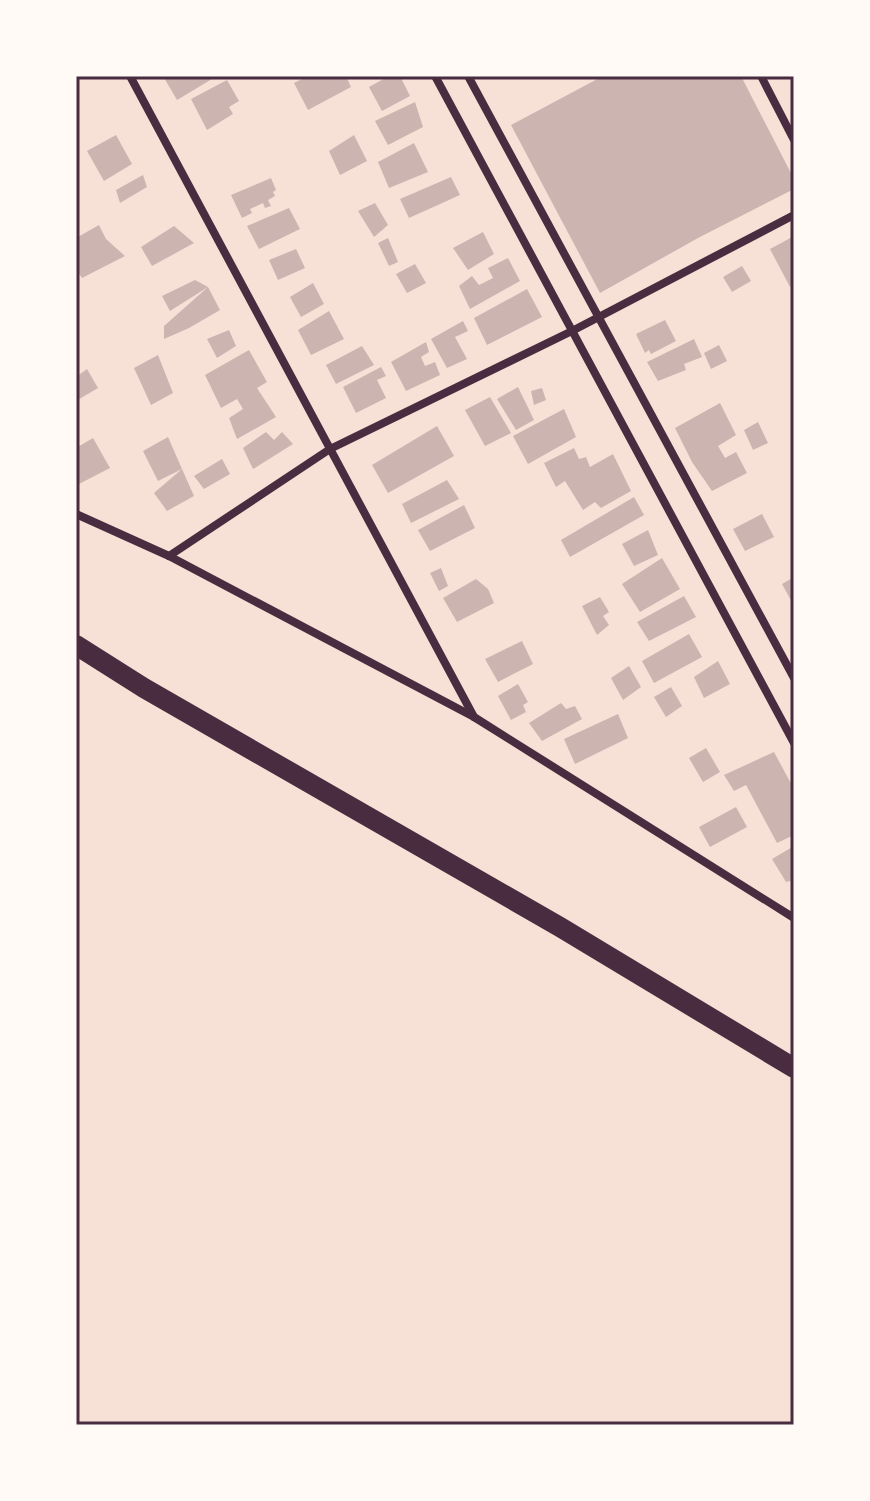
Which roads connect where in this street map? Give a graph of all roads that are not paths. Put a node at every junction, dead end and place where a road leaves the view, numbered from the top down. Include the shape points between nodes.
1 (130, 76) edge
2 (435, 76) edge
3 (468, 76) edge
4 (761, 76) edge
5 (794, 140) edge
6 (794, 215) edge
7 (598, 318) junction
8 (572, 331) junction
9 (330, 449) junction
10 (76, 514) edge
11 (169, 556) junction
12 (76, 645) edge
13 (794, 678) edge
14 (474, 717) junction
15 (794, 743) edge
16 (794, 918) edge
17 (794, 1068) edge

1 - 9 street
2 - 8 street
3 - 7 street
4 - 5 street
6 - 7 street
7 - 8 street
7 - 13 street
8 - 9 street
8 - 15 street
9 - 11 street
9 - 14 street
10 - 11 street
11 - 14 street
12 - 17 main road
14 - 16 street

